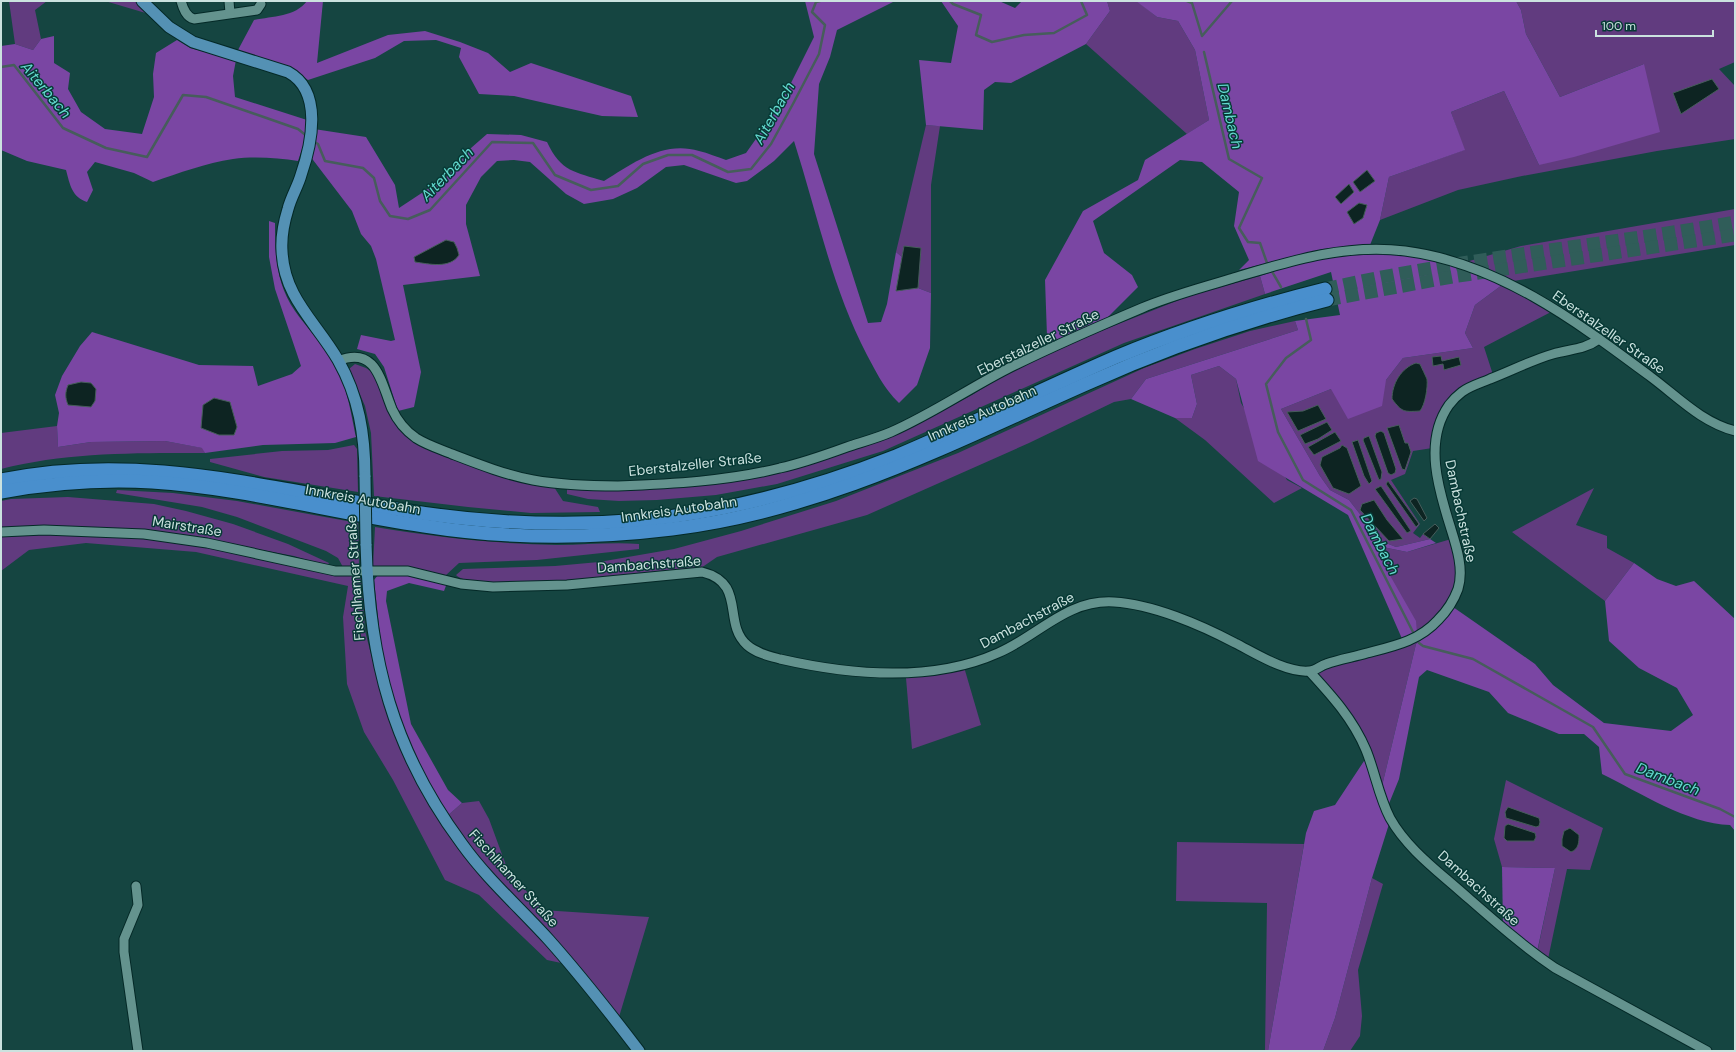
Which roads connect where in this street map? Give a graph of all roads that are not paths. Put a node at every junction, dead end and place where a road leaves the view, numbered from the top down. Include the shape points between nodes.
1 (142, 1) edge
2 (181, 1) edge
3 (229, 1) edge
4 (261, 4) dead end
5 (230, 13) junction
6 (1599, 339) junction
7 (338, 361) junction
8 (1735, 431) edge
9 (1, 480) edge
10 (1, 492) edge
11 (1, 532) edge
12 (367, 572) junction
13 (1310, 672) junction
14 (136, 886) dead end
15 (138, 1051) edge
16 (639, 1051) edge
17 (1707, 1051) edge

1 - 7 main road, Fischlhamer Straße via 169,27 193,42 280,69 295,76 306,89 311,104 311,124 302,174 284,222 282,251 291,289 297,302
2 - 5 street via 185,11 192,18
3 - 5 street
4 - 5 street via 257,10
6 - 7 street, Eberstalzeller Straße via 1563,314 1490,274 1447,258 1403,250 1350,249 1284,263 1144,307 1006,370 944,406 890,432 811,460 744,475 617,486 530,480 474,462 417,438 402,426 393,412 382,378 369,362 354,357
6 - 8 street, Eberstalzeller Straße via 1701,416 1718,426
6 - 13 street, Dambachstraße via 1585,348 1553,354 1464,390 1449,405 1440,425 1435,446 1435,466 1458,551 1459,587 1452,601 1440,619 1416,639 1326,664
7 - 12 main road, Fischlhamer Straße, bridge via 359,412 364,443
9 - 10 highway, Innkreis Autobahn via 73,470 149,470 216,477 424,514 530,523 605,522 691,513 781,495 853,472 1162,339 1258,306 1326,295 1160,353 860,483 802,502 741,517 673,529 596,536 511,535 428,527 243,494 152,482 79,482
11 - 12 street, Mairstraße via 44,530 144,534 207,543 335,571
12 - 13 street, Dambachstraße via 408,572 461,584 513,587 567,585 702,572 716,577 726,586 740,636 744,643 755,651 790,661 843,670 888,673 929,672 985,658 1010,648 1071,610 1096,603 1118,602 1187,622 1280,665
12 - 16 main road, Fischlhamer Straße via 372,633 386,694 410,760 431,798 453,833 476,862 569,963
13 - 17 street, Dambachstraße via 1355,726 1390,817 1401,836 1436,870 1531,952 1562,972
14 - 15 street via 138,905 124,939 124,952

